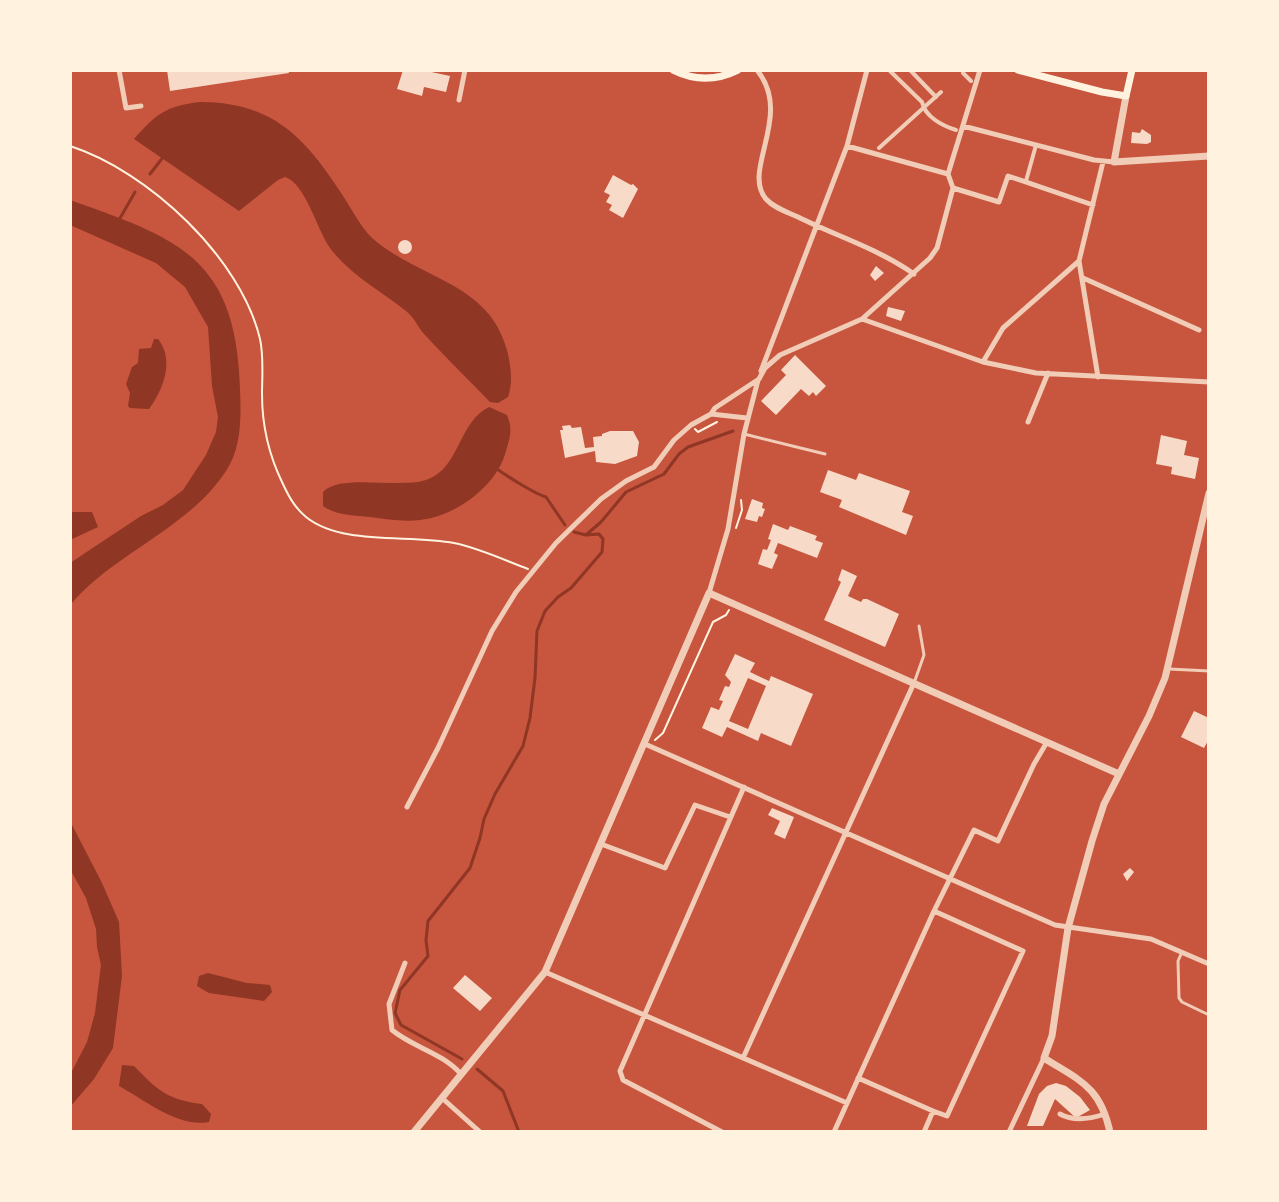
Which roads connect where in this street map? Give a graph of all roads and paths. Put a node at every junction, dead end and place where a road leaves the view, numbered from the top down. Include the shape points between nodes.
1 (119, 70) edge
2 (465, 70) edge
3 (673, 70) edge
4 (738, 70) edge
5 (757, 70) edge
6 (867, 70) edge
7 (889, 70) edge
8 (910, 70) edge
9 (980, 70) edge
10 (1018, 70) edge
11 (1132, 70) edge
12 (963, 73) dead end
13 (971, 81) dead end
14 (1126, 96) junction
15 (459, 100) dead end
16 (141, 106) dead end
17 (923, 109) junction
18 (963, 126) junction
19 (956, 130) dead end
20 (1036, 145) junction
21 (70, 146) edge
22 (847, 146) junction
23 (879, 148) dead end
24 (1209, 156) edge
25 (1103, 162) junction
26 (1114, 162) junction
27 (948, 174) junction
28 (1025, 182) junction
29 (953, 188) junction
30 (1093, 205) junction
31 (817, 226) junction
32 (1079, 261) junction
33 (914, 274) junction
34 (1082, 277) junction
35 (862, 319) junction
36 (1199, 330) dead end
37 (771, 341) junction
38 (780, 355) junction
39 (983, 362) junction
40 (1048, 373) junction
41 (1098, 377) junction
42 (759, 379) junction
43 (1209, 382) edge
44 (711, 414) junction
45 (747, 418) junction
46 (722, 421) dead end
47 (1028, 422) dead end
48 (691, 425) junction
49 (744, 434) junction
50 (825, 454) dead end
51 (1209, 496) edge
52 (740, 504) dead end
53 (734, 530) dead end
54 (533, 571) junction
55 (709, 593) junction
56 (729, 608) dead end
57 (919, 626) dead end
58 (1168, 668) junction
59 (1209, 671) edge
60 (914, 683) junction
61 (654, 741) dead end
62 (1047, 742) junction
63 (645, 744) junction
64 (1119, 774) junction
65 (744, 787) junction
66 (407, 807) dead end
67 (730, 817) junction
68 (847, 832) junction
69 (604, 845) junction
70 (951, 878) junction
71 (934, 911) junction
72 (1068, 928) junction
73 (1182, 952) junction
74 (405, 963) dead end
75 (1209, 964) edge
76 (545, 972) junction
77 (643, 1014) junction
78 (1209, 1015) edge
79 (743, 1058) junction
80 (1044, 1058) junction
81 (461, 1074) junction
82 (858, 1078) junction
83 (442, 1098) junction
84 (847, 1103) junction
85 (933, 1111) junction
86 (1060, 1114) dead end
87 (1107, 1114) junction
88 (414, 1132) edge
89 (480, 1132) edge
90 (722, 1132) edge
91 (834, 1132) edge
92 (924, 1132) edge
93 (1009, 1132) edge
94 (1110, 1132) edge

1 - 16 street via 126,108
2 - 15 street
3 - 4 main road via 704,79
5 - 31 street via 772,104 761,191 774,205
6 - 22 street
7 - 17 street
8 - 17 street via 938,94
9 - 18 street
10 - 14 main road
11 - 14 main road
12 - 13 street
14 - 26 street
17 - 19 street via 942,126
17 - 23 street
18 - 20 street
18 - 27 street
20 - 25 street
20 - 28 street
21 - 54 path via 129,176 173,210 232,275 260,339 268,451 301,513 328,529 454,542
22 - 27 street
22 - 31 street
24 - 26 street
25 - 26 street
25 - 30 street
27 - 29 street
28 - 29 street via 1008,176 999,202
28 - 30 street
29 - 33 street via 937,248
30 - 32 street
31 - 33 street
31 - 37 street
32 - 34 street
32 - 39 street via 1003,328
33 - 35 street
34 - 36 street
34 - 41 street
35 - 38 street
35 - 39 street
37 - 38 street
37 - 42 street
38 - 42 street
39 - 40 street
40 - 41 street
40 - 47 street
41 - 43 street
42 - 44 street
42 - 45 street
44 - 45 street
44 - 48 street
45 - 49 street
46 - 48 path via 698,432
48 - 54 street via 654,467 601,499
49 - 50 lane
49 - 55 street via 728,529
51 - 58 street
52 - 53 path
54 - 66 street via 492,631
55 - 60 street
55 - 63 street
56 - 61 path via 713,622 663,733
57 - 60 lane via 924,655
58 - 59 lane
58 - 64 street
60 - 62 street
60 - 68 street
62 - 64 street
62 - 70 street via 998,841 974,830
63 - 65 street
63 - 69 street
64 - 72 street via 1101,812
65 - 67 street
65 - 68 street
67 - 69 street via 695,805 665,868
67 - 77 street
68 - 70 street
68 - 79 street
69 - 76 street
70 - 71 street
70 - 72 street
71 - 82 street
71 - 85 street via 1023,951 947,1116
72 - 73 street via 1151,939
72 - 80 street
73 - 75 street
73 - 78 lane via 1179,998
74 - 81 street via 389,1004 392,1030 408,1043 438,1053
76 - 77 street
76 - 81 street
77 - 79 street
77 - 90 street via 620,1071 623,1080
79 - 84 street
80 - 87 street via 1092,1089
80 - 93 street
81 - 83 street
82 - 84 street
82 - 85 street
83 - 88 street
83 - 89 street
84 - 91 street
85 - 92 street
86 - 87 street via 1080,1119
87 - 94 street

